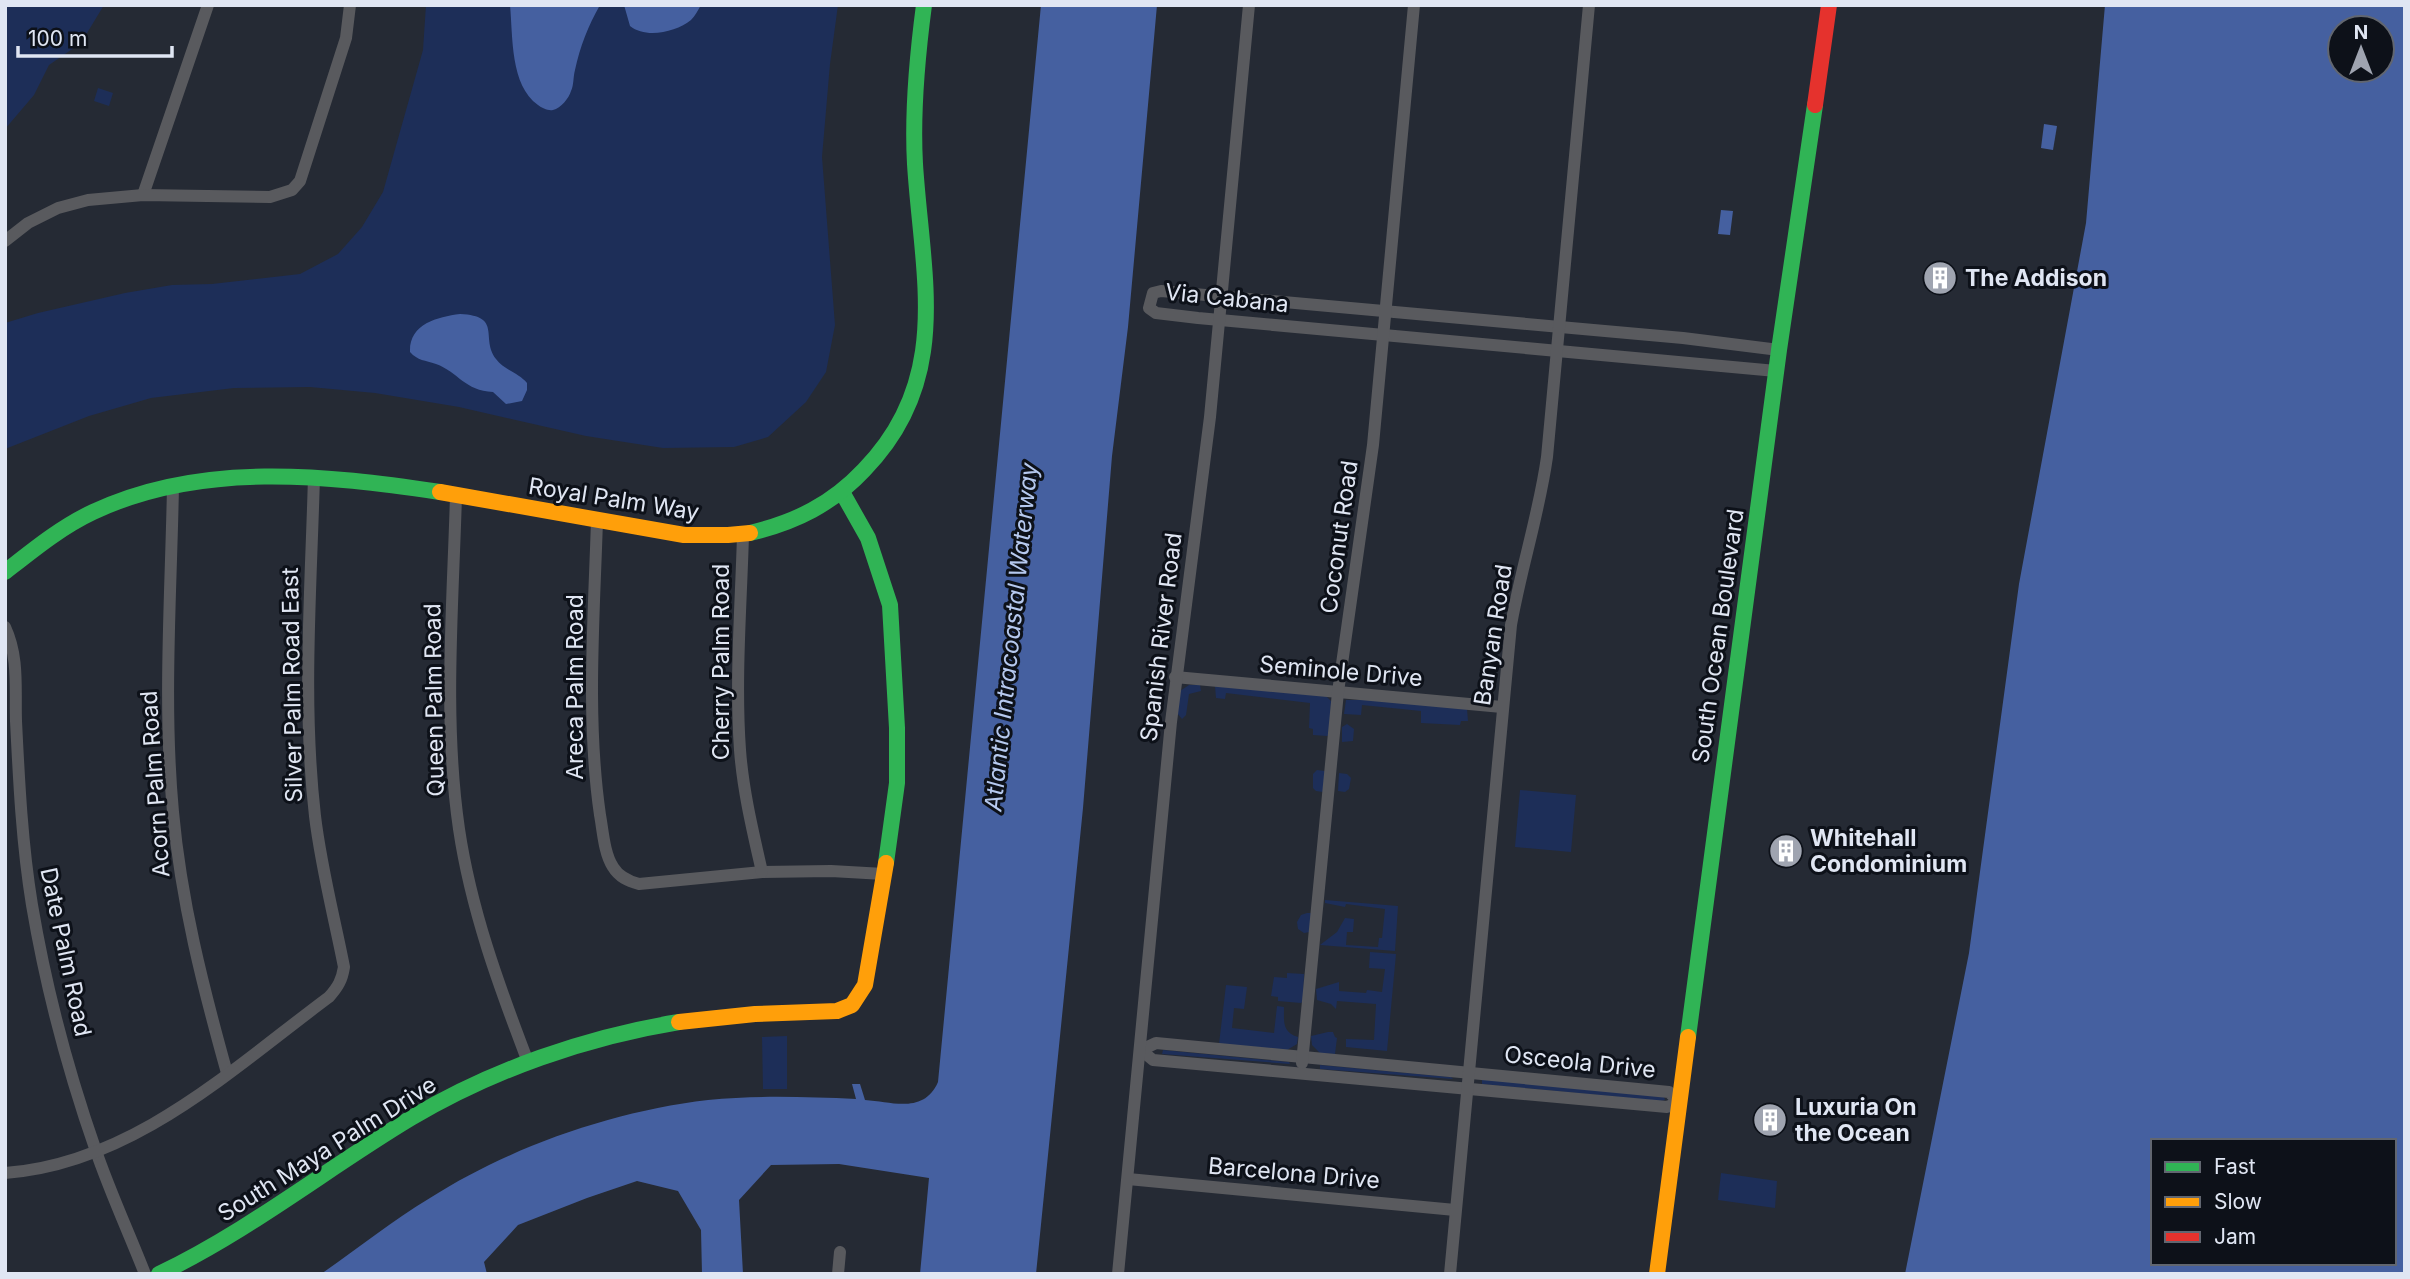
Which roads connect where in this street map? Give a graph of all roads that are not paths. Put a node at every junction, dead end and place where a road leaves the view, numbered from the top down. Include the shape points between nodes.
1 (208, 5) edge
2 (350, 5) edge
3 (924, 5) edge
4 (1249, 5) edge
5 (1414, 5) edge
6 (1589, 5) edge
7 (1829, 5) edge
8 (144, 195) junction
9 (5, 241) edge
10 (1223, 296) junction
11 (1385, 311) junction
12 (1220, 320) junction
13 (1559, 327) junction
14 (1383, 335) junction
15 (1779, 349) junction
16 (1557, 351) junction
17 (1776, 371) junction
18 (314, 476) junction
19 (173, 486) junction
20 (842, 492) junction
21 (456, 495) junction
22 (597, 520) junction
23 (743, 535) junction
24 (5, 572) edge
25 (5, 627) edge
26 (1175, 677) junction
27 (1338, 692) junction
28 (1502, 707) junction
29 (762, 872) junction
30 (884, 874) junction
31 (1141, 1050) junction
32 (1302, 1057) junction
33 (528, 1062) junction
34 (227, 1073) junction
35 (1300, 1073) junction
36 (1468, 1073) junction
37 (1466, 1088) junction
38 (1679, 1102) junction
39 (96, 1152) junction
40 (5, 1173) edge
41 (1128, 1179) junction
42 (1455, 1210) junction
43 (840, 1252) dead end
44 (145, 1274) edge
45 (159, 1274) edge
46 (838, 1274) edge
47 (1118, 1274) edge
48 (1450, 1274) edge
49 (1657, 1274) edge

1 - 8 street
2 - 8 street via 346,38 300,181 292,190 271,197
3 - 20 street, Royal Palm Way via 914,117 928,311 925,356 913,400 892,441
4 - 10 street, Spanish River Road
5 - 11 street, Coconut Road
6 - 13 street, Banyan Road
7 - 15 street, South Ocean Boulevard
8 - 9 street via 58,208 27,223
10 - 11 street, Via Cabana
10 - 12 street, Spanish River Road
10 - 12 street, Via Cabana via 1161,291 1153,293 1149,303 1156,313
11 - 13 street, Via Cabana
11 - 14 street, Coconut Road
12 - 14 street, Via Cabana
12 - 26 street, Spanish River Road
13 - 15 street, Via Cabana
13 - 16 street, Banyan Road
14 - 16 street, Via Cabana
14 - 27 street, Coconut Road via 1373,446
15 - 17 street, South Ocean Boulevard
16 - 17 street, Via Cabana
16 - 28 street, Banyan Road via 1542,494 1513,613
17 - 38 street, South Ocean Boulevard
18 - 19 street, Royal Palm Way
18 - 21 street, Royal Palm Way
18 - 34 street, Silver Palm Road East via 311,768 321,863 343,974 330,997
19 - 24 street, Royal Palm Way via 135,495 87,515
19 - 34 street, Acorn Palm Road via 168,709 173,811 187,912
20 - 23 street, Royal Palm Way via 796,520
20 - 30 street via 868,538 890,605 897,783
21 - 22 street, Royal Palm Way
21 - 33 street, Queen Palm Road via 450,710 455,798 477,916
22 - 23 street, Royal Palm Way via 684,536
22 - 29 street, Areca Palm Road via 593,747 611,866 618,875 639,884
23 - 29 street, Cherry Palm Road via 740,750
25 - 39 street, Date Palm Road via 16,672 24,848 32,905 60,1033
26 - 27 street, Seminole Drive
26 - 31 street, Spanish River Road
27 - 28 street, Seminole Drive
27 - 32 street, Coconut Road
28 - 36 street, Banyan Road
29 - 30 street, Areca Palm Road
30 - 33 street, South Maya Palm Drive via 864,985 850,1006 832,1013 732,1016 667,1024
31 - 32 street, Osceola Drive via 1156,1043
31 - 35 street, Osceola Drive via 1153,1060
31 - 41 street, Spanish River Road
32 - 35 street, Coconut Road
32 - 36 street, Osceola Drive
33 - 45 street, South Maya Palm Drive via 428,1108 229,1238
34 - 39 street via 154,1125
35 - 37 street, Osceola Drive
36 - 37 street, Banyan Road
36 - 38 street, Osceola Drive via 1669,1092
37 - 38 street, Osceola Drive via 1667,1107
37 - 42 street, Banyan Road
38 - 49 street, South Ocean Boulevard
39 - 40 street via 65,1163
39 - 44 street, Date Palm Road
41 - 42 street, Barcelona Drive
41 - 47 street, Spanish River Road
42 - 48 street, Banyan Road
43 - 46 street

